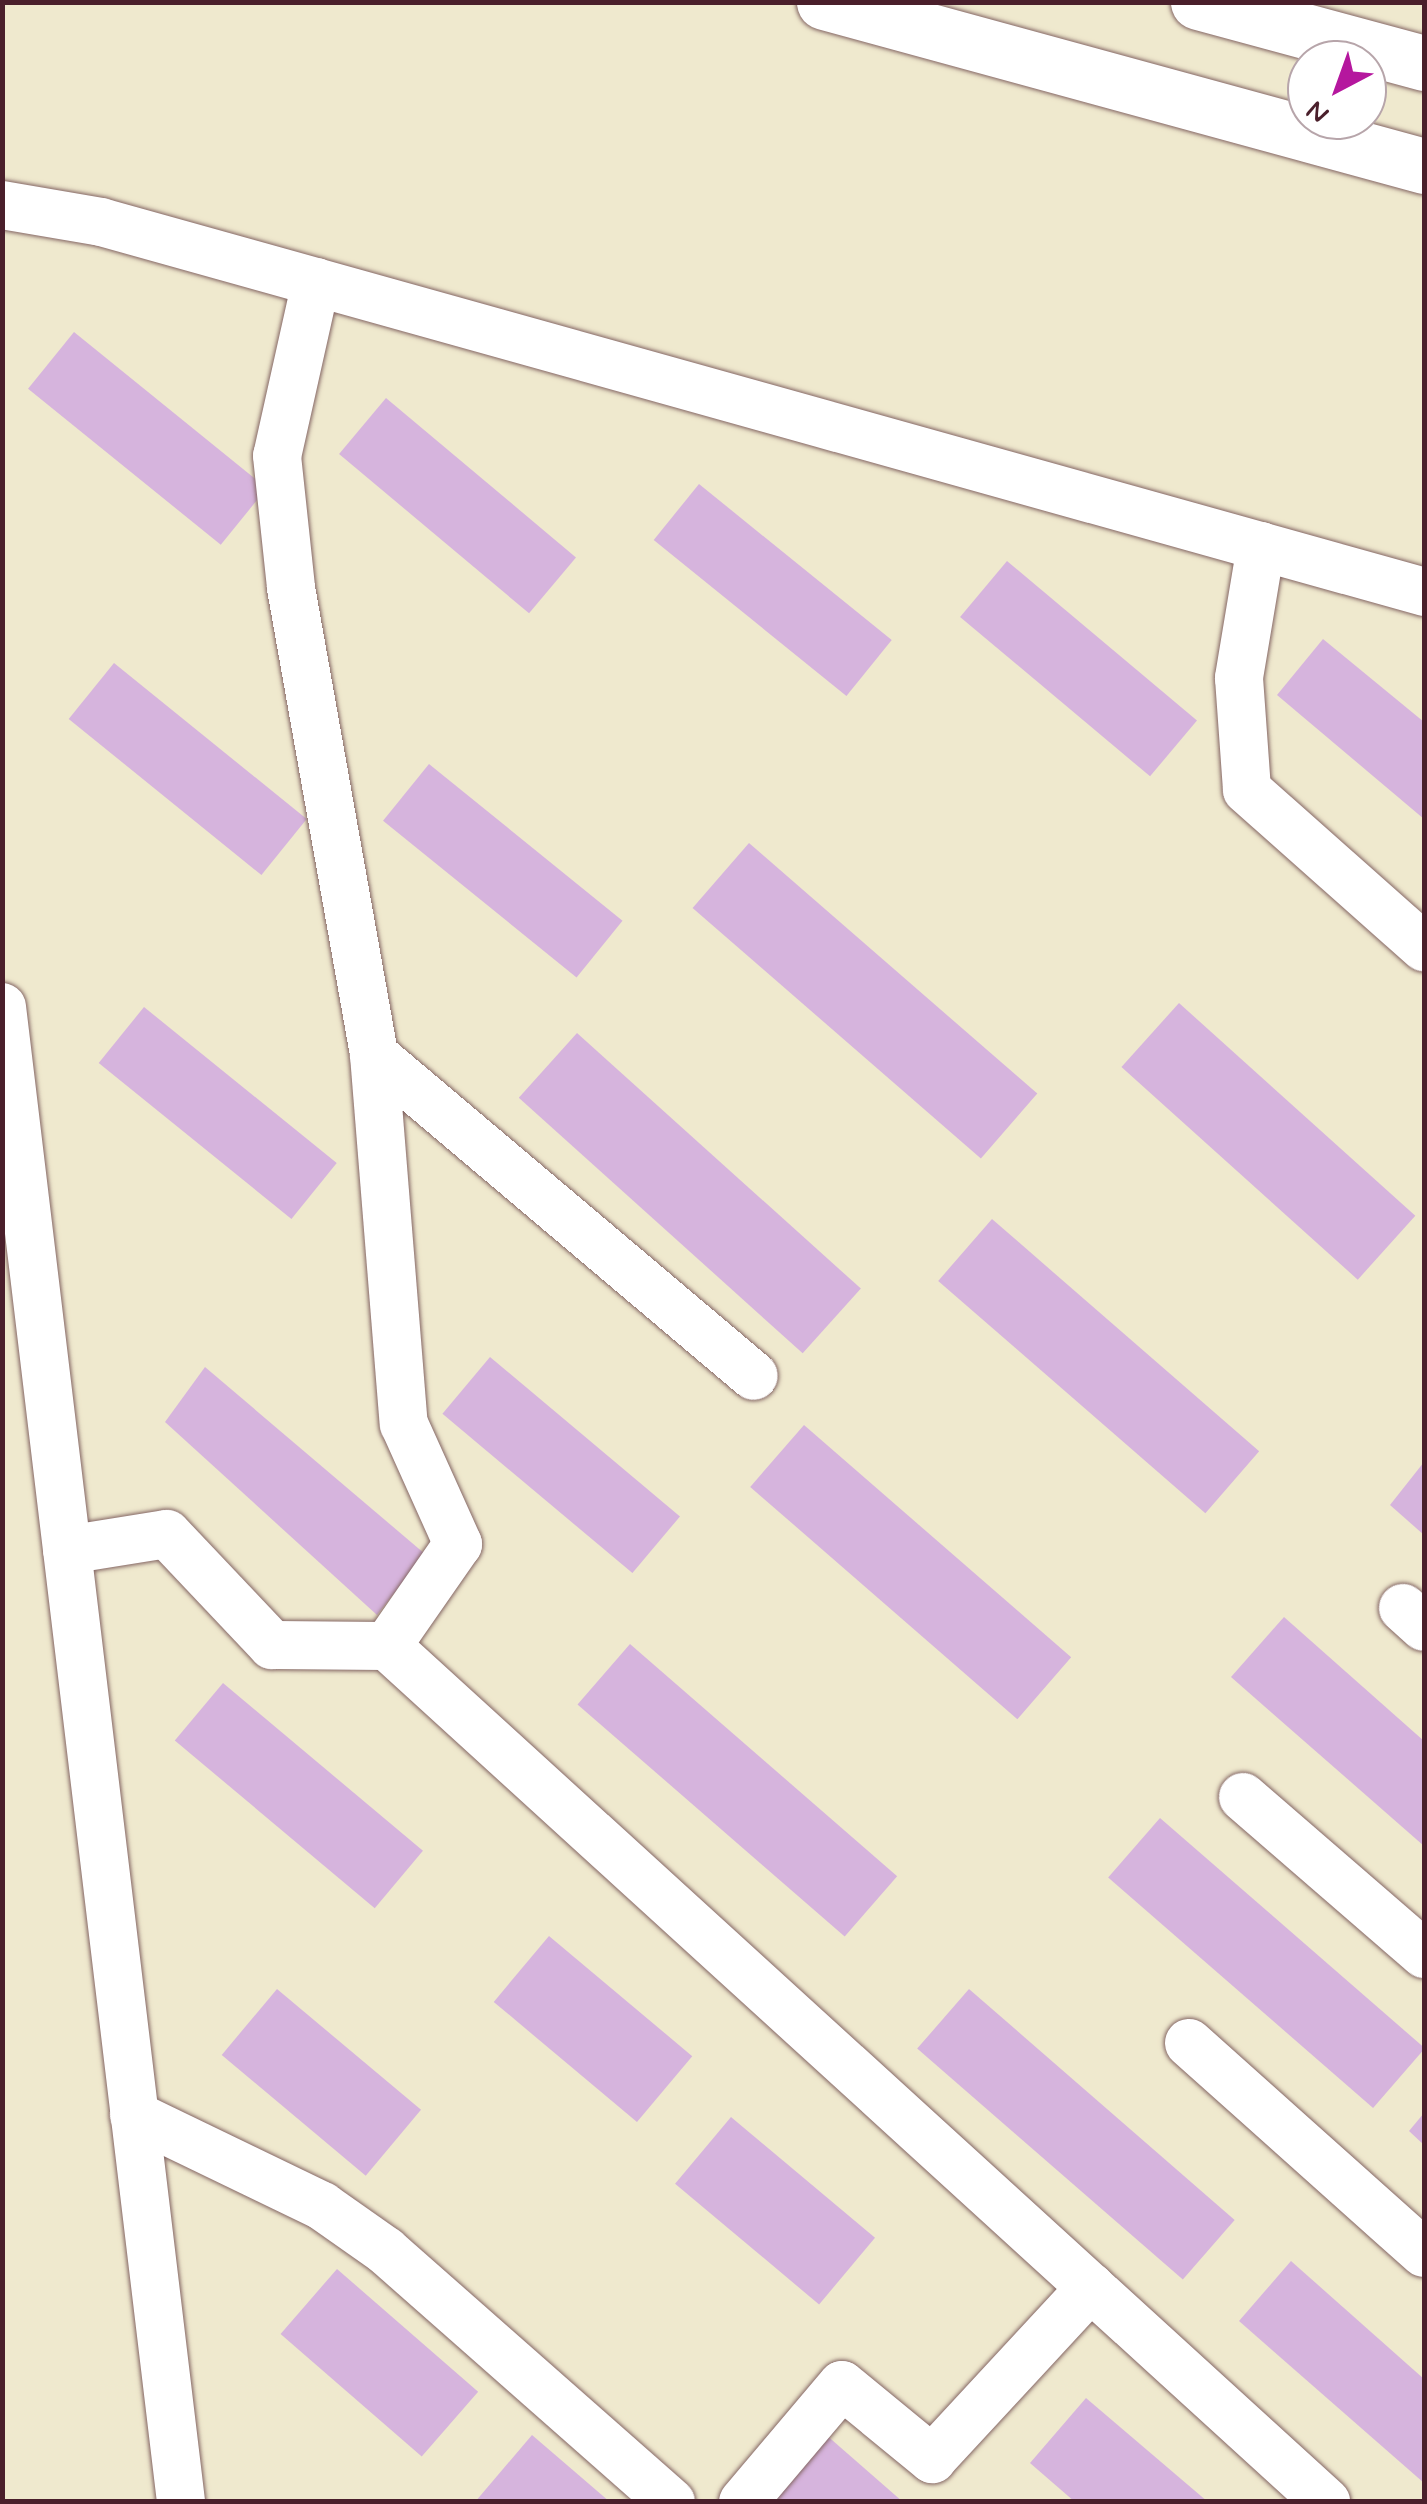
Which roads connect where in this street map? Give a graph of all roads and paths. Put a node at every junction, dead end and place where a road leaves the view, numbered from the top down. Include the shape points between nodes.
1 (824, 2) edge
2 (1198, 2) edge
3 (1424, 64) edge
4 (1424, 166) edge
5 (2, 205) edge
6 (316, 282) junction
7 (1261, 546) junction
8 (1424, 592) edge
9 (1424, 947) edge
10 (2, 1007) edge
11 (374, 1054) junction
12 (754, 1376) dead end
13 (67, 1550) junction
14 (387, 1646) junction
15 (1243, 1797) dead end
16 (1424, 1954) edge
17 (1189, 2043) dead end
18 (134, 2115) junction
19 (1424, 2253) edge
20 (1091, 2287) junction
21 (180, 2502) edge
22 (672, 2502) edge
23 (743, 2502) edge
24 (1326, 2502) edge

1 - 4 highway
2 - 3 highway
5 - 6 street via 101,222
6 - 7 street
6 - 11 street via 277,456 291,588
7 - 8 street
7 - 9 street via 1239,678 1247,790
10 - 13 street
11 - 12 street
11 - 14 street via 404,1424 458,1544
13 - 14 street via 167,1534 272,1645
13 - 18 street
14 - 20 street
15 - 16 street
17 - 19 street
18 - 21 street
18 - 22 street via 322,2206 386,2252
20 - 23 street via 932,2460 842,2386
20 - 24 street

